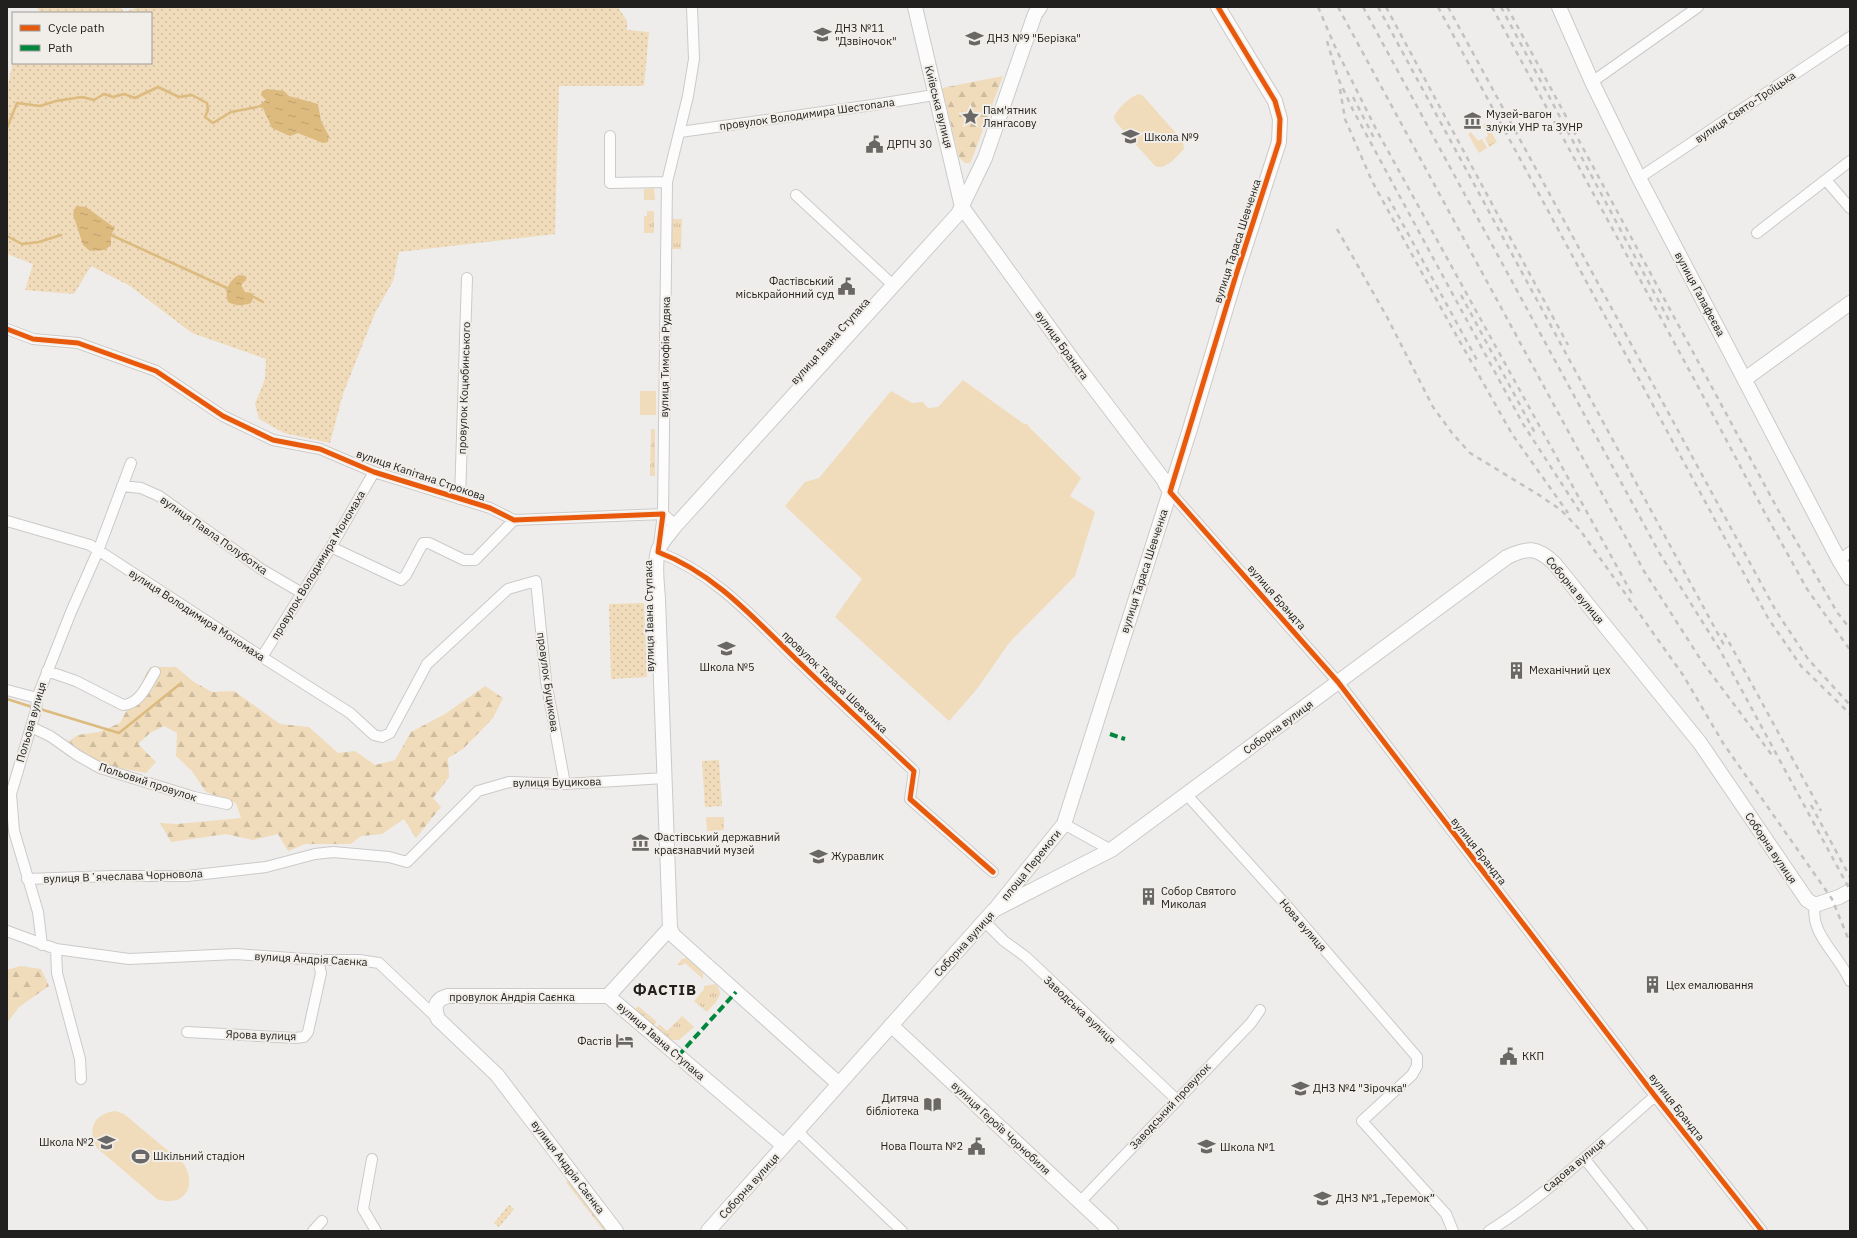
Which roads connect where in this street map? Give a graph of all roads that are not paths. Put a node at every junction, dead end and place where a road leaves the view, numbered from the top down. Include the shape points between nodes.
1 (692, 7) edge
2 (914, 7) edge
3 (1040, 7) edge
4 (1218, 7) edge
5 (1559, 7) edge
6 (1698, 7) edge
7 (1850, 37) edge
8 (1592, 82) junction
9 (934, 95) junction
10 (680, 132) junction
11 (610, 136) dead end
12 (1850, 161) edge
13 (1639, 178) junction
14 (1826, 180) junction
15 (667, 182) junction
16 (796, 195) dead end
17 (962, 207) junction
18 (1850, 208) edge
19 (1757, 232) dead end
20 (468, 278) dead end
21 (894, 286) junction
22 (1850, 303) edge
23 (7, 329) edge
24 (1745, 379) junction
25 (131, 463) dead end
26 (374, 472) junction
27 (122, 486) junction
28 (1170, 492) junction
29 (460, 499) junction
30 (663, 514) junction
31 (514, 520) junction
32 (7, 521) edge
33 (676, 525) junction
34 (331, 547) junction
35 (98, 550) junction
36 (658, 552) junction
37 (1844, 556) edge
38 (1850, 578) edge
39 (302, 593) junction
40 (262, 657) junction
41 (47, 672) junction
42 (155, 672) dead end
43 (1338, 682) junction
44 (7, 690) edge
45 (36, 698) junction
46 (30, 727) junction
47 (374, 736) joint
48 (665, 778) junction
49 (565, 784) junction
50 (1186, 795) junction
51 (227, 804) dead end
52 (1064, 824) junction
53 (1111, 850) junction
54 (407, 862) joint
55 (993, 872) dead end
56 (27, 879) junction
57 (1850, 891) edge
58 (1815, 905) junction
59 (989, 916) junction
60 (670, 928) junction
61 (7, 931) edge
62 (42, 945) junction
63 (56, 949) junction
64 (318, 960) junction
65 (1850, 981) edge
66 (608, 996) junction
67 (1260, 1010) dead end
68 (438, 1019) junction
69 (891, 1025) junction
70 (187, 1032) dead end
71 (81, 1079) dead end
72 (839, 1084) junction
73 (1655, 1096) junction
74 (1176, 1099) junction
75 (797, 1131) junction
76 (784, 1146) junction
77 (1584, 1158) junction
78 (372, 1159) dead end
79 (1080, 1202) junction
80 (322, 1221) dead end
81 (313, 1231) edge
82 (376, 1231) edge
83 (616, 1231) edge
84 (708, 1231) edge
85 (902, 1231) edge
86 (1111, 1231) edge
87 (1453, 1231) edge
88 (1489, 1231) edge
89 (1642, 1231) edge
90 (1762, 1231) edge

1 - 10 street, вулиця Тимофія Рудяка via 694,60
2 - 9 main road, Київська вулиця
3 - 17 main road, вулиця Івана Ступака via 1035,14 985,158
4 - 28 main road, вулиця Тараса Шевченка via 1275,101 1280,118 1280,142
5 - 8 main road, вулиця Галафеєва
6 - 8 street
7 - 13 street, вулиця Свято-Троїцька
8 - 13 main road, вулиця Галафеєва
9 - 10 street, провулок Володимира Шестопала
9 - 17 main road, Київська вулиця
10 - 15 street, вулиця Тимофія Рудяка
11 - 15 street via 610,183
12 - 14 street
13 - 24 main road, вулиця Галафеєва
14 - 18 street
14 - 19 street
15 - 30 street, вулиця Тимофія Рудяка
16 - 21 street
17 - 21 main road, вулиця Івана Ступака
17 - 28 main road, вулиця Брандта
20 - 29 street, провулок Коцюбинського
21 - 33 main road, вулиця Івана Ступака
22 - 24 main road
23 - 26 street, вулиця Капітана Строкова via 33,339 78,343 156,371 223,416 273,440 320,449
24 - 37 main road, вулиця Галафеєва
25 - 27 street, Польова вулиця
26 - 29 street, вулиця Капітана Строкова
26 - 34 street, провулок Володимира Мономаха
27 - 35 street, Польова вулиця
27 - 39 street, вулиця Павла Полуботка via 141,488 159,496 261,569
28 - 43 street, вулиця Брандта
28 - 52 main road, вулиця Тараса Шевченка
29 - 31 street, вулиця Капітана Строкова via 490,508
30 - 31 street, вулиця Капітана Строкова
30 - 33 street
30 - 36 street
31 - 34 street via 475,560 464,560 429,543 423,543 401,580
32 - 35 street, вулиця Володимира Мономаха via 90,545
33 - 36 main road, вулиця Івана Ступака
34 - 39 street, провулок Володимира Мономаха
35 - 40 street, вулиця Володимира Мономаха
35 - 41 street, Польова вулиця
36 - 48 main road, вулиця Івана Ступака
36 - 55 street, провулок Тараса Шевченка via 700,573 745,609 914,771 910,799
37 - 38 main road, вулиця Галафеєва
39 - 40 street, провулок Володимира Мономаха
40 - 47 street, вулиця Володимира Мономаха via 350,713
41 - 42 street via 76,681 123,705 131,704 139,698
41 - 45 street, Польова вулиця
43 - 50 main road, Соборна вулиця
43 - 58 main road, Соборна вулиця via 1507,557 1522,550 1545,554 1700,743 1807,900
43 - 73 street, вулиця Брандта
44 - 45 street
45 - 46 street, Польова вулиця via 36,710
46 - 51 street, Польовий провулок via 50,736 100,768 194,797
46 - 56 street, Польова вулиця via 11,794 14,831
47 - 49 street, провулок Буцикова via 382,737 390,733 427,664 508,589 536,581 546,681
48 - 49 street, вулиця Буцикова
48 - 60 main road, вулиця Івана Ступака
49 - 54 street, вулиця Буцикова via 509,782 478,791
50 - 53 main road, Соборна вулиця
50 - 87 street, Нова вулиця via 1287,906 1417,1057 1417,1066 1412,1075 1362,1121 1446,1214
52 - 53 street, площа Перемоги
52 - 59 main road, площа Перемоги
53 - 59 main road, Соборна вулиця
54 - 56 street, вулиця Вʼячеслава Чорновола via 389,857 333,852 266,867 187,876
56 - 62 street, Польова вулиця via 38,912
57 - 58 main road
58 - 65 street via 1813,915 1817,928
59 - 69 main road, Соборна вулиця
59 - 74 street, Заводська вулиця via 1004,941 1026,957
60 - 66 main road, вулиця Івана Ступака
60 - 72 main road via 673,935
61 - 62 street, вулиця Андрія Саєнка
62 - 63 street, вулиця Андрія Саєнка
63 - 64 street, вулиця Андрія Саєнка via 129,959 236,954
63 - 71 street via 57,973 80,1059
64 - 68 street, вулиця Андрія Саєнка via 359,960 379,963
64 - 70 street, Ярова вулиця via 321,973 308,1032 304,1037
66 - 68 main road, провулок Андрія Саєнка via 448,996 440,998 435,1004
66 - 76 main road, вулиця Івана Ступака
67 - 74 street, Заводський провулок via 1251,1023
68 - 83 main road, вулиця Андрія Саєнка via 497,1075
69 - 72 main road, Соборна вулиця
69 - 79 main road, вулиця Героїв Чорнобиля
72 - 75 main road, Соборна вулиця
73 - 77 street, Садова вулиця
73 - 90 street, вулиця Брандта
74 - 79 street, Заводський провулок
75 - 76 main road, Соборна вулиця
75 - 85 street
76 - 84 main road, Соборна вулиця
77 - 88 street, Садова вулиця via 1507,1220
77 - 89 street
78 - 82 street via 363,1209
79 - 86 main road, вулиця Героїв Чорнобиля
80 - 81 street

